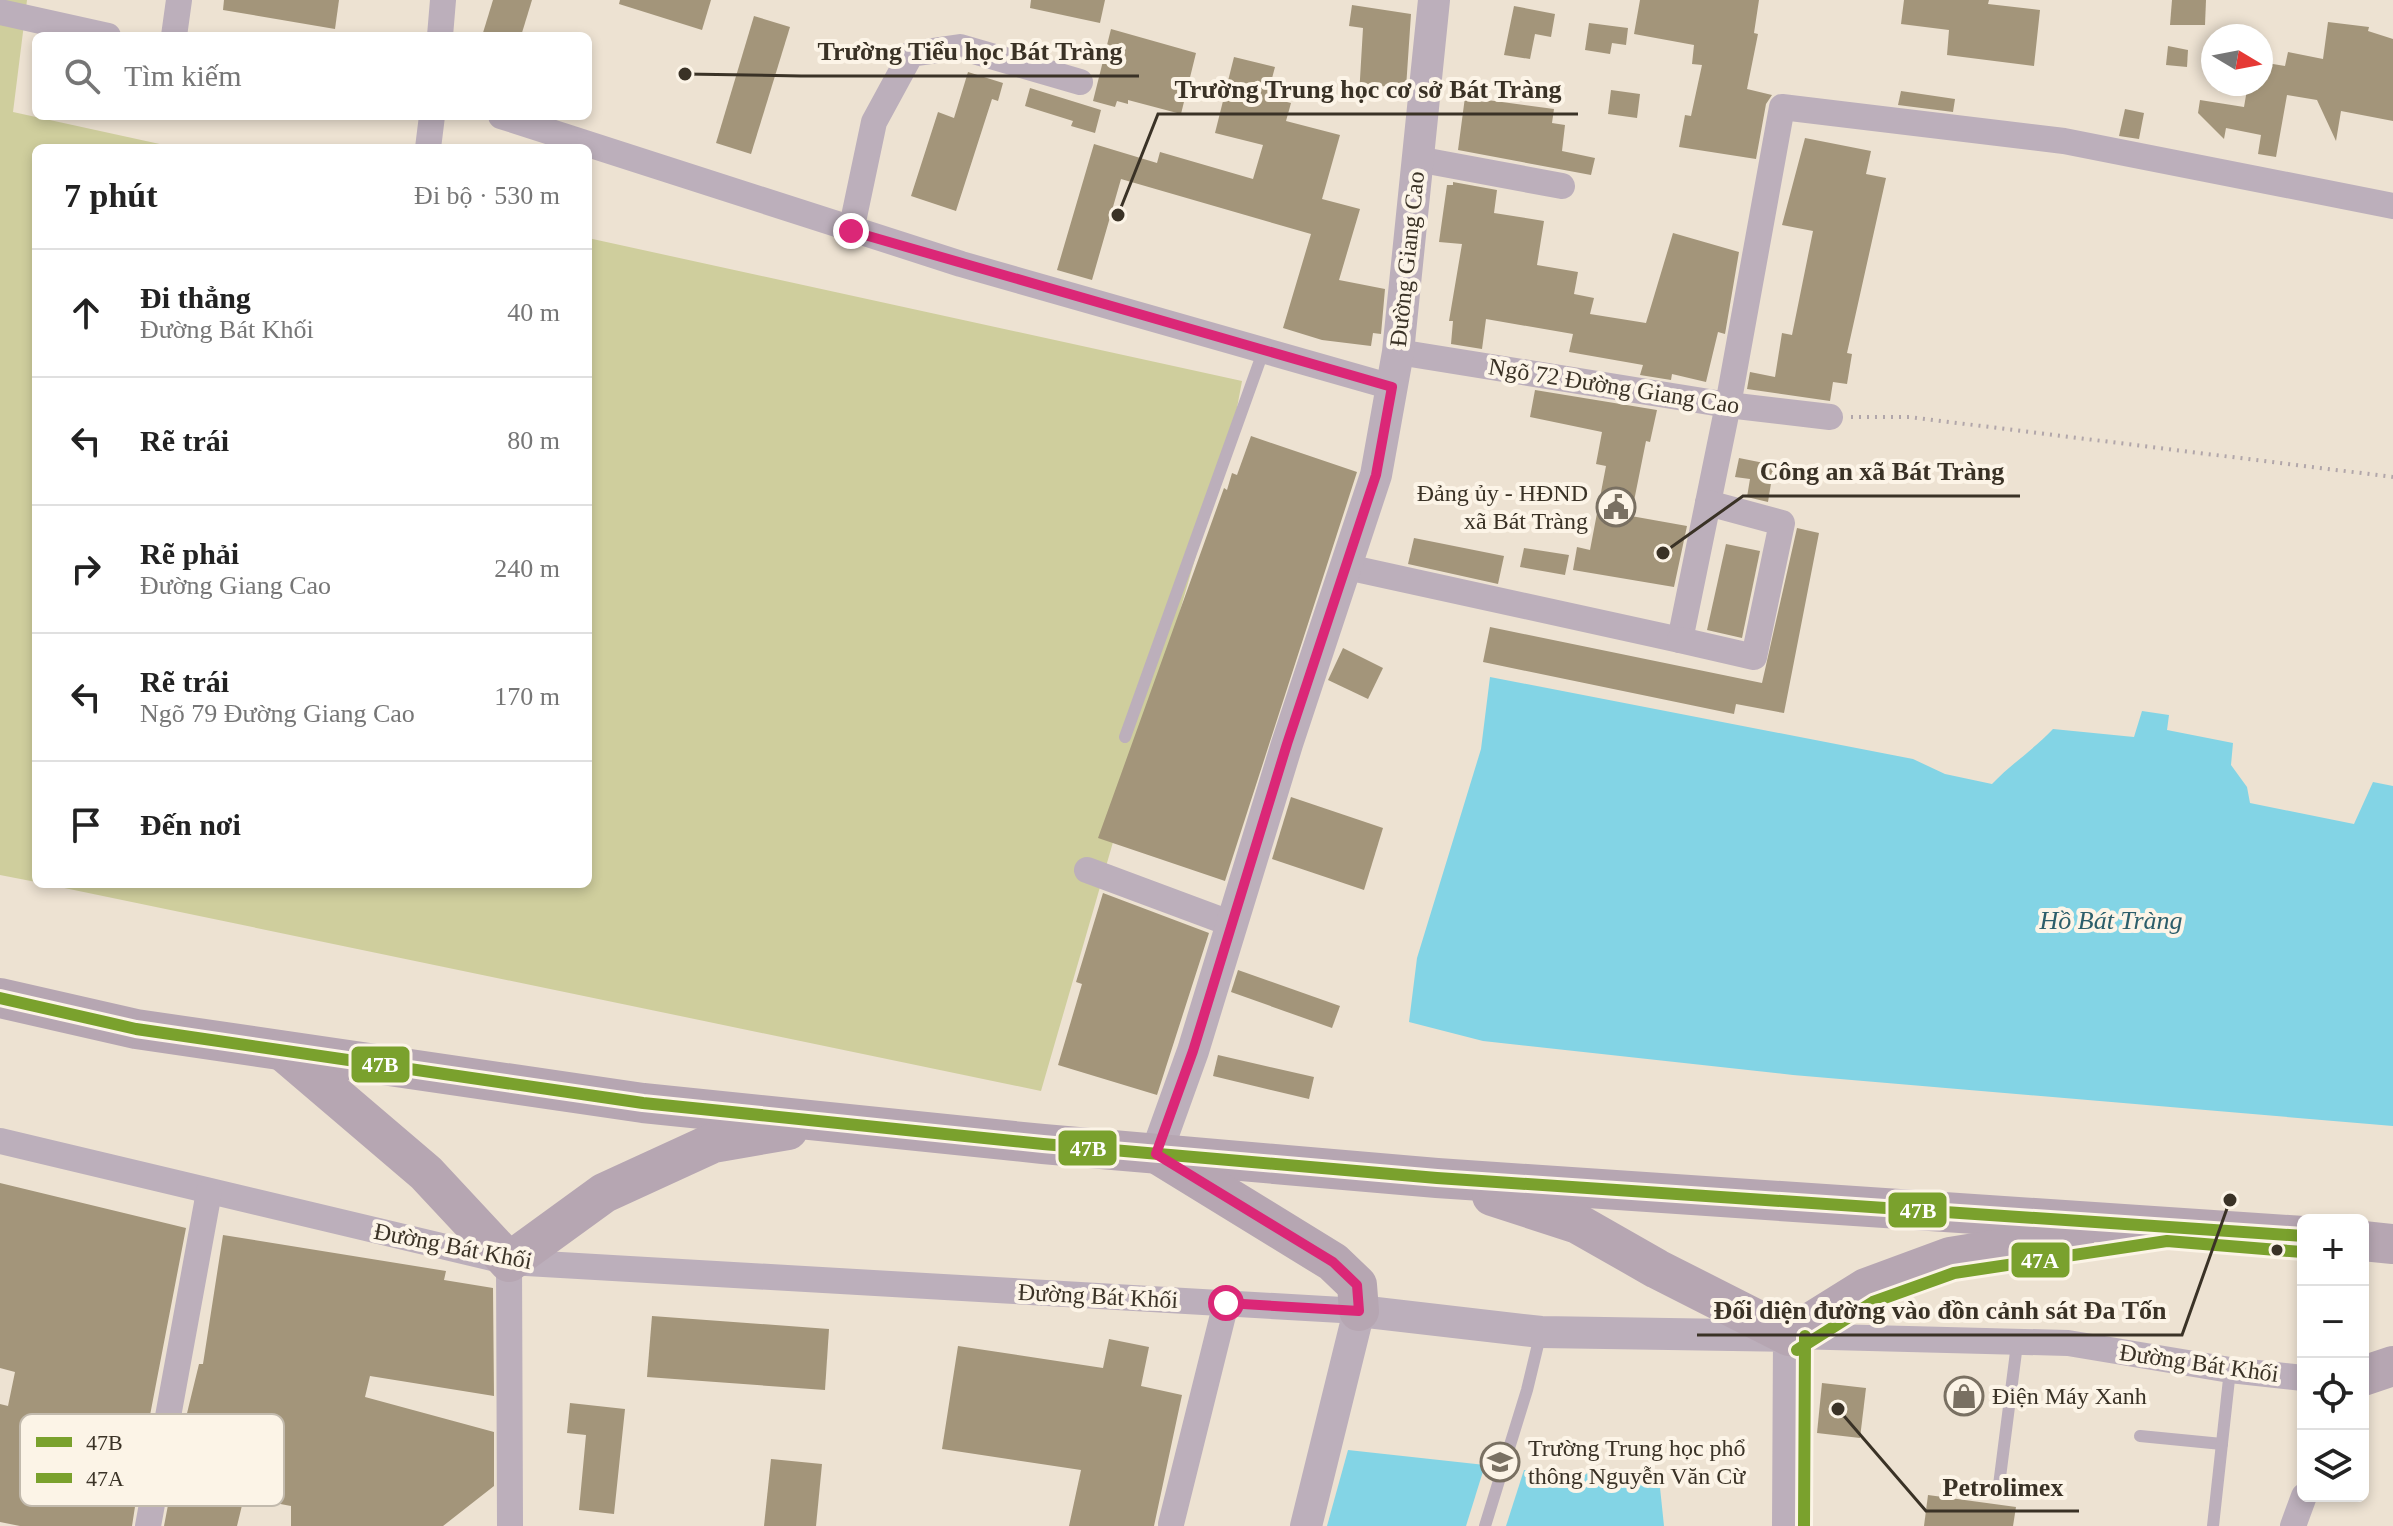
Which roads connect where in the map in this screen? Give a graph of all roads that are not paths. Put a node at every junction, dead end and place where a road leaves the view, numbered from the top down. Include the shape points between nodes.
1 (179, 0) edge
2 (443, 0) edge
3 (1434, 0) edge
4 (0, 12) edge
5 (90, 32) edge
6 (175, 32) edge
7 (440, 32) edge
8 (1080, 82) dead end
9 (432, 120) edge
10 (513, 120) edge
11 (428, 144) edge
12 (586, 144) edge
13 (592, 146) edge
14 (1417, 159) junction
15 (1562, 186) dead end
16 (2393, 206) edge
17 (851, 231) junction
18 (1263, 352) junction
19 (1398, 352) junction
20 (1392, 387) junction
21 (1728, 405) junction
22 (1830, 417) road end
23 (1708, 503) junction
24 (1347, 567) junction
25 (1680, 640) junction
26 (1125, 737) dead end
27 (1087, 870) dead end
28 (1232, 924) junction
29 (0, 998) edge
30 (283, 1051) junction
31 (844, 1121) junction
32 (0, 1141) edge
33 (1156, 1154) junction
34 (1437, 1178) junction
35 (209, 1192) junction
36 (2166, 1225) junction
37 (2297, 1236) edge
38 (2369, 1242) edge
39 (2393, 1244) edge
40 (509, 1262) junction
41 (1226, 1303) junction
42 (1359, 1311) junction
43 (1541, 1332) junction
44 (1789, 1336) junction
45 (2017, 1344) junction
46 (2393, 1366) edge
47 (2230, 1370) junction
48 (2369, 1374) edge
49 (2297, 1377) edge
50 (2369, 1385) edge
51 (2393, 1387) edge
52 (168, 1414) edge
53 (2140, 1436) dead end
54 (2222, 1444) junction
55 (1999, 1485) dead end
56 (2302, 1502) edge
57 (152, 1506) edge
58 (1171, 1524) edge
59 (148, 1526) edge
60 (510, 1526) edge
61 (1306, 1526) edge
62 (1485, 1526) edge
63 (1788, 1526) edge
64 (2213, 1526) edge
65 (2293, 1526) edge

1 - 6 street
2 - 7 street
3 - 14 street, Đường Giang Cao
4 - 5 street
8 - 17 street via 960,47 911,54 874,122
9 - 11 street
10 - 12 street
13 - 17 street
14 - 15 street
14 - 19 street, Đường Giang Cao
16 - 21 street via 2064,141 1782,107
17 - 18 street
18 - 20 street
18 - 26 lane
19 - 20 street, Đường Giang Cao
19 - 21 street, Ngõ 72 Đường Giang Cao
20 - 24 street, Đường Giang Cao via 1376,475
21 - 22 street, Ngõ 72 Đường Giang Cao
21 - 23 street
23 - 25 street
23 - 25 street via 1782,523 1754,657
24 - 25 street
24 - 28 street, Đường Giang Cao
27 - 28 street
28 - 33 street, Đường Giang Cao
29 - 30 main road via 136,1029
30 - 31 main road via 643,1103
30 - 40 main road via 426,1173
31 - 33 main road
31 - 40 main road via 713,1143 604,1193
32 - 35 street, Đường Bát Khối
33 - 34 main road
33 - 42 main road via 1333,1262 1357,1285
34 - 36 main road
34 - 44 main road via 1578,1224
35 - 40 street, Đường Bát Khối
35 - 52 street
36 - 37 main road
36 - 44 main road via 1950,1257 1866,1288
38 - 39 main road
40 - 41 street, Đường Bát Khối
40 - 60 street
41 - 42 street, Đường Bát Khối
41 - 58 street
42 - 43 street, Đường Bát Khối
42 - 61 street
43 - 44 street, Đường Bát Khối
43 - 62 lane
44 - 45 street, Đường Bát Khối
44 - 63 street
45 - 47 street, Đường Bát Khối via 2068,1343
45 - 55 lane
46 - 48 main road
47 - 49 street, Đường Bát Khối
47 - 54 lane
50 - 51 street
53 - 54 lane
54 - 64 lane
56 - 65 street
57 - 59 street

